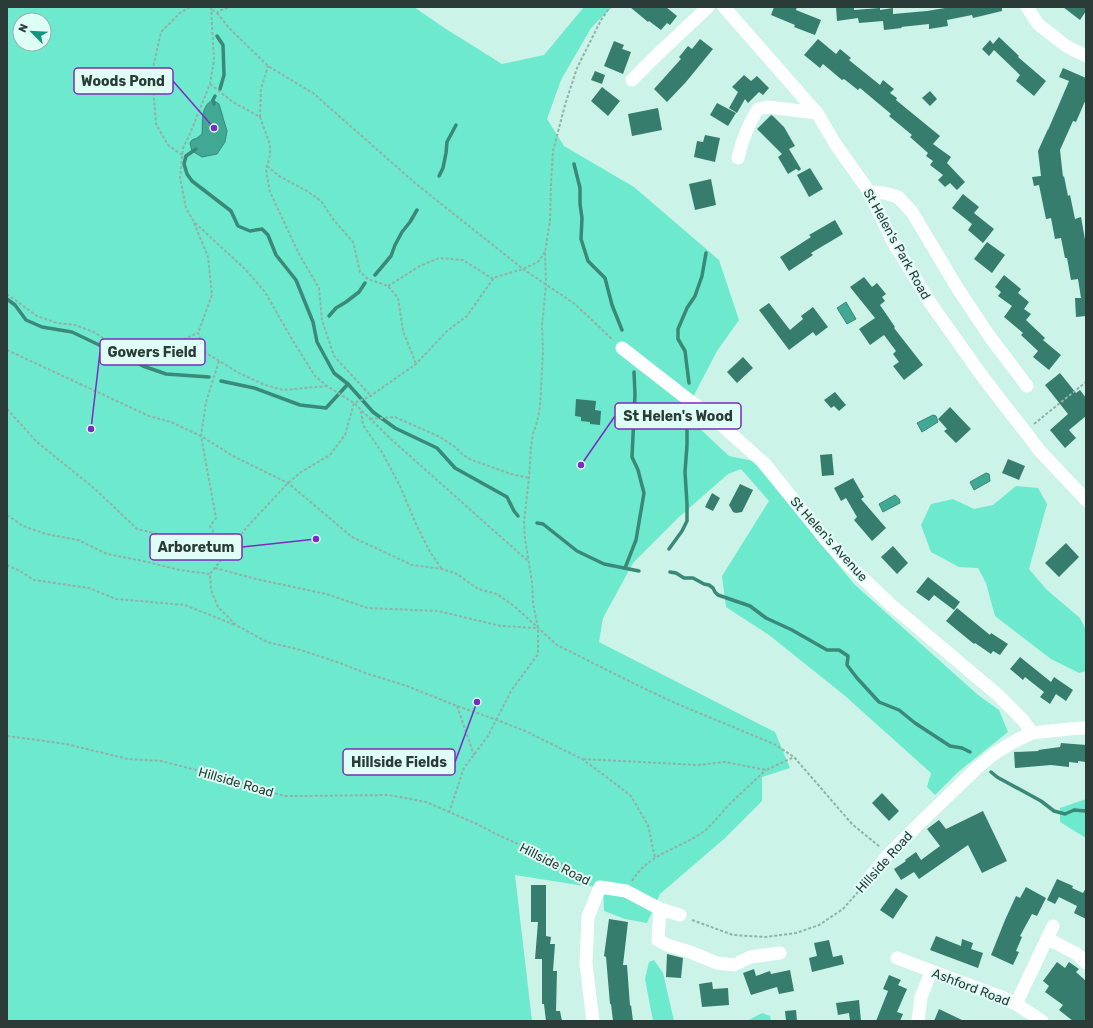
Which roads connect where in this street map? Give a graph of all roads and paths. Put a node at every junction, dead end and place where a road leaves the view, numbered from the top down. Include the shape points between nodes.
1 (190, 7) edge
2 (230, 7) edge
3 (610, 7) edge
4 (708, 7) edge
5 (724, 7) edge
6 (1027, 7) edge
7 (211, 8) edge
8 (217, 13) junction
9 (1086, 56) edge
10 (268, 66) junction
11 (632, 80) dead end
12 (210, 84) junction
13 (817, 113) junction
14 (260, 117) junction
15 (182, 155) junction
16 (738, 158) dead end
17 (267, 166) junction
18 (869, 192) junction
19 (194, 222) junction
20 (545, 252) junction
21 (524, 269) junction
22 (493, 279) junction
23 (546, 285) junction
24 (388, 286) junction
25 (7, 294) edge
26 (198, 332) junction
27 (622, 348) joint
28 (7, 350) edge
29 (219, 361) junction
30 (416, 364) junction
31 (1086, 382) edge
32 (327, 386) junction
33 (1027, 386) dead end
34 (370, 397) junction
35 (354, 403) junction
36 (7, 409) edge
37 (361, 410) junction
38 (370, 419) junction
39 (1025, 431) junction
40 (201, 436) junction
41 (529, 478) junction
42 (288, 483) junction
43 (1086, 500) edge
44 (7, 515) edge
45 (226, 554) junction
46 (222, 557) junction
47 (529, 562) junction
48 (7, 565) edge
49 (214, 568) junction
50 (442, 568) junction
51 (210, 574) junction
52 (236, 625) junction
53 (538, 628) junction
54 (457, 706) junction
55 (497, 720) junction
56 (1086, 728) edge
57 (1032, 733) junction
58 (7, 736) edge
59 (474, 755) junction
60 (794, 757) junction
61 (582, 759) junction
62 (766, 770) junction
63 (449, 813) junction
64 (888, 854) junction
65 (655, 858) junction
66 (865, 883) joint
67 (600, 887) junction
68 (626, 891) junction
69 (660, 909) junction
70 (680, 915) joint
71 (1053, 926) dead end
72 (1048, 939) junction
73 (780, 953) dead end
74 (897, 958) dead end
75 (1086, 963) edge
76 (931, 972) junction
77 (1016, 1004) junction
78 (593, 1021) edge
79 (918, 1021) edge
80 (1042, 1021) edge

1 - 15 path via 160,32 152,72 156,124 168,145
2 - 8 path
3 - 20 path via 577,68 565,105 553,151 550,220
4 - 11 street
5 - 13 street, St Helen's Park Road
6 - 9 street via 1038,24 1066,46
7 - 8 path
7 - 12 path via 214,60
8 - 10 path
10 - 14 path via 261,89
10 - 21 path via 313,93 415,182
12 - 14 path via 233,102
12 - 15 path
13 - 16 street via 768,107 758,109 752,117
13 - 18 street, St Helen's Park Road
14 - 17 path via 270,145
15 - 19 path via 180,178 186,208
17 - 24 path via 321,201 353,242 360,272 368,279
17 - 34 path via 270,192 299,254 319,288 322,320 334,356
18 - 33 street via 884,193 898,198 912,212 958,289
18 - 39 street, St Helen's Park Road via 893,242 931,304
19 - 26 path via 208,256 212,295
19 - 32 path via 245,269 265,292 315,376
20 - 21 path via 538,262
20 - 23 path
21 - 22 path
21 - 23 path
22 - 24 path via 463,260 439,258 420,266
22 - 30 path via 467,316 447,331
23 - 27 path via 575,304
23 - 41 path via 540,407 532,440
24 - 30 path via 398,298 403,331
25 - 26 path via 37,316 57,323 75,325 94,332 108,342 120,345 159,344 182,340
26 - 29 path via 206,353
27 - 57 street, St Helen's Avenue via 718,422 765,464 846,562 890,604 998,695
28 - 40 path via 149,416 171,422
29 - 32 path via 264,385 283,390
29 - 40 path via 206,402
30 - 34 path
31 - 39 path
32 - 35 path
34 - 35 path
35 - 37 path
35 - 42 path via 345,435 330,455
36 - 46 path via 37,442 95,489 137,529 216,550
37 - 38 path
37 - 50 path via 363,425 400,486 430,552
38 - 41 path via 395,417 440,437 472,460
38 - 47 path
39 - 43 street, St Helen's Park Road via 1040,451
40 - 42 path via 233,456
40 - 45 path via 216,518 210,526
41 - 47 path via 524,522
42 - 45 path
42 - 50 path via 352,537 412,565
44 - 51 path via 23,526 46,534 78,540 108,554
45 - 46 path
46 - 49 path
47 - 53 path
48 - 52 path via 34,580 89,588 116,599 185,605
49 - 51 path
49 - 53 path via 326,594 368,608 438,611 501,626
50 - 53 path via 457,574 478,589 497,594
51 - 52 path via 211,590 218,608
52 - 54 path via 267,642 340,663
53 - 55 path via 538,654 511,691
53 - 60 path via 557,645 675,703 774,744
54 - 55 path
54 - 59 path
55 - 59 path
55 - 61 path
56 - 57 street, Hillside Road
57 - 64 street, Hillside Road via 994,754
58 - 63 path, Hillside Road via 66,744 128,759 162,761 284,796 389,795 426,802
59 - 63 path via 464,768
60 - 62 path
60 - 64 path via 852,824
61 - 62 path via 698,765 725,762
61 - 65 path via 631,796 648,825
62 - 65 path via 706,829
63 - 67 path, Hillside Road via 562,864
64 - 66 street, Hillside Road
65 - 68 path via 636,873
66 - 70 path, Hillside Road via 843,910 819,926 796,933 765,937 734,935
67 - 68 street, Hillside Road
67 - 78 street via 588,917 586,964
68 - 69 street, Hillside Road
69 - 70 street, Hillside Road
69 - 73 street via 658,940 667,945 717,963 734,964 750,957
71 - 72 street
72 - 75 street via 1077,954
72 - 77 street
74 - 76 street, Ashford Road
76 - 77 street, Ashford Road
76 - 79 street via 921,997
77 - 80 street, Ashford Road

